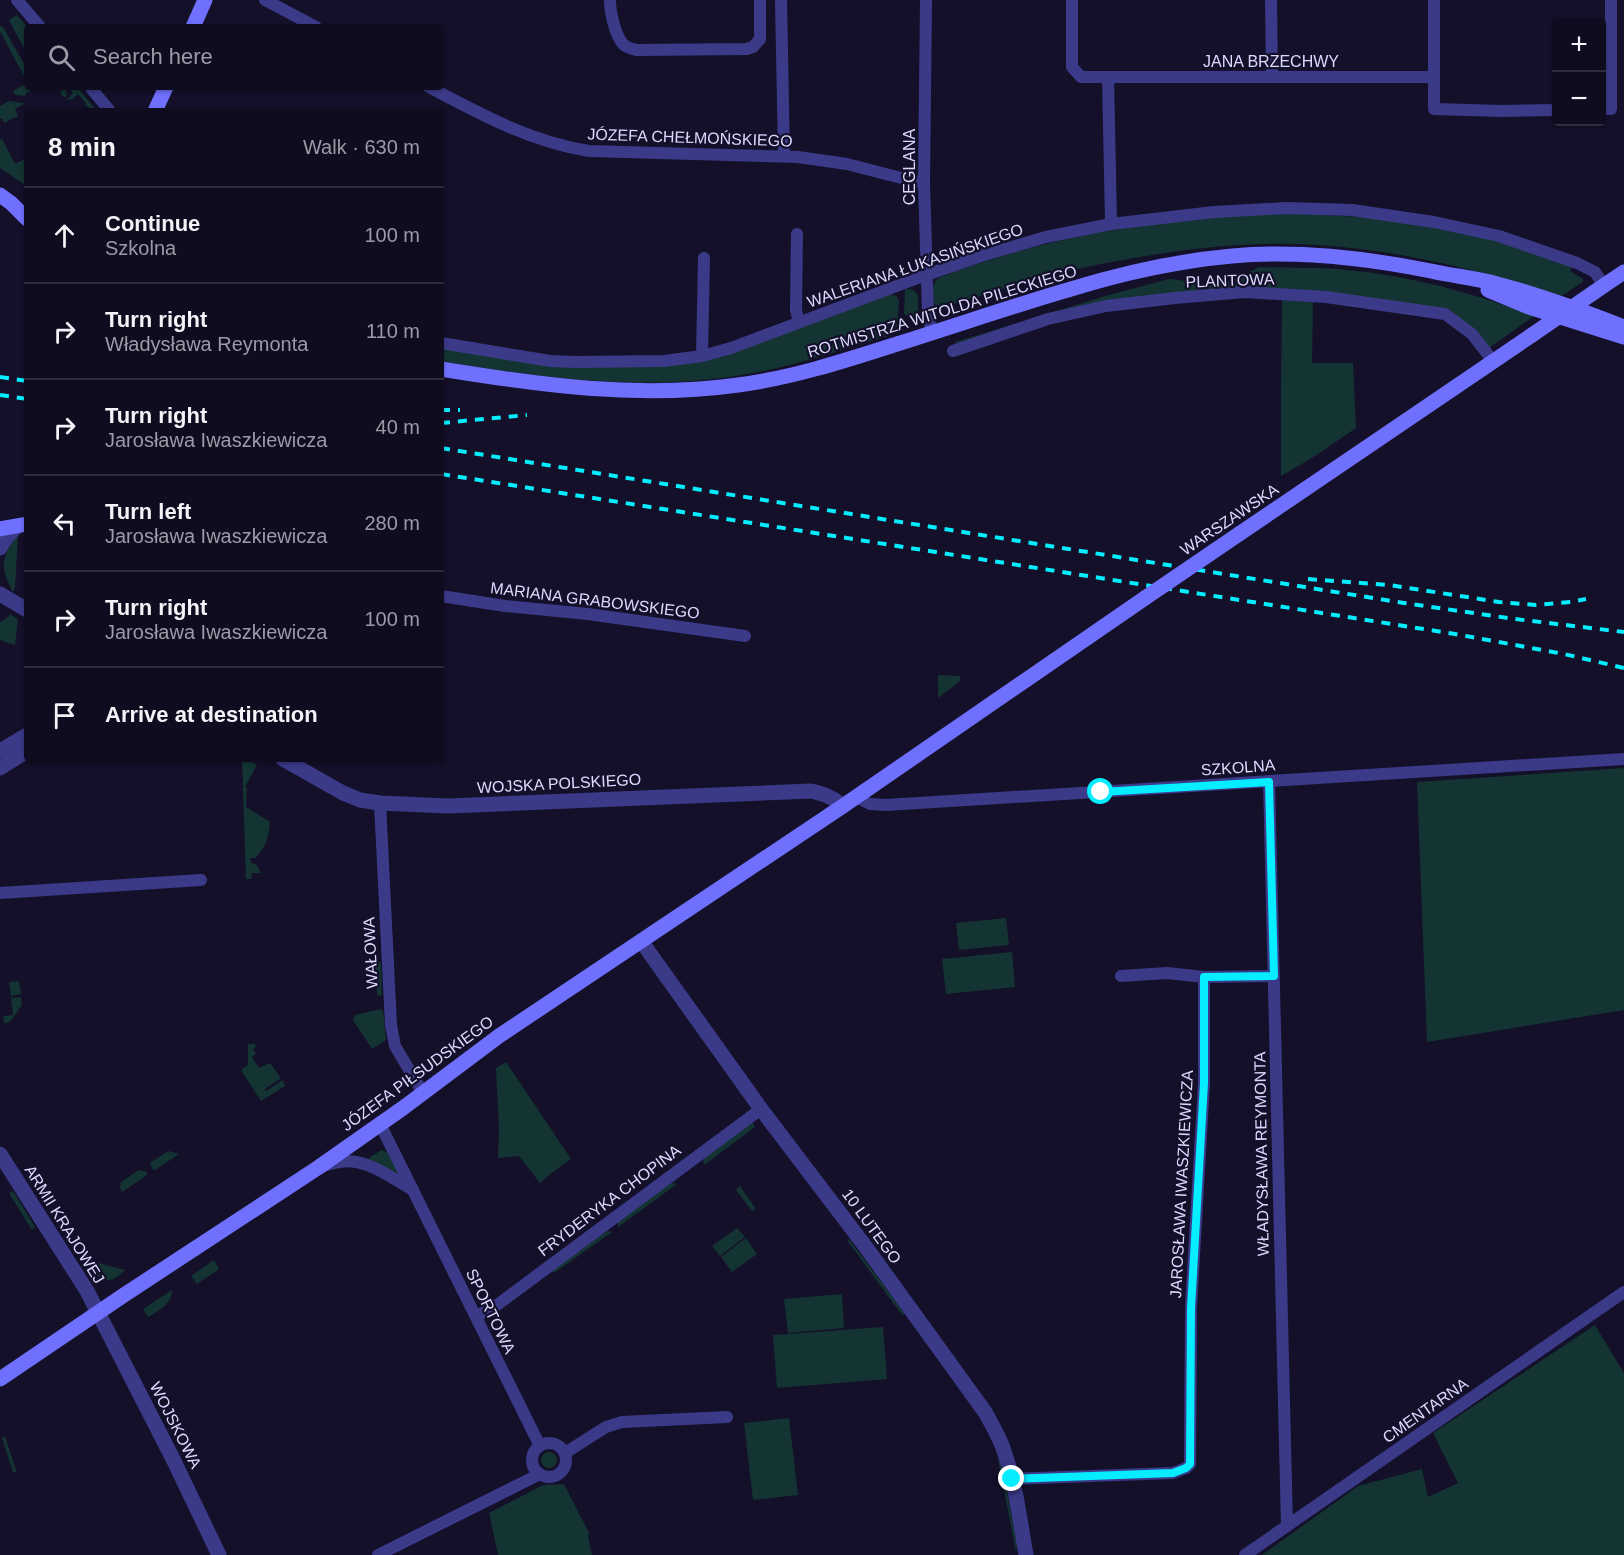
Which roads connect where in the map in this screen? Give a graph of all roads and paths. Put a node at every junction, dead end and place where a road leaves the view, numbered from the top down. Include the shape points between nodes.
1 (17, 0) edge
2 (206, 0) edge
3 (266, 0) edge
4 (610, 0) edge
5 (760, 0) edge
6 (782, 0) edge
7 (926, 0) edge
8 (1072, 0) edge
9 (1271, 0) edge
10 (1434, 0) edge
11 (1611, 0) edge
12 (37, 24) edge
13 (194, 24) edge
14 (310, 24) edge
15 (1610, 33) junction
16 (1624, 34) edge
17 (1108, 77) junction
18 (1272, 77) junction
19 (1434, 77) junction
20 (92, 90) edge
21 (165, 90) edge
22 (435, 90) edge
23 (108, 108) edge
24 (156, 108) edge
25 (1606, 109) edge
26 (1552, 110) edge
27 (784, 156) junction
28 (924, 183) junction
29 (0, 195) edge
30 (24, 216) edge
31 (1111, 224) junction
32 (796, 234) dead end
33 (704, 258) dead end
34 (1624, 272) edge
35 (926, 275) junction
36 (1451, 275) junction
37 (1599, 290) junction
38 (799, 322) junction
39 (1624, 327) edge
40 (932, 333) junction
41 (1624, 337) edge
42 (444, 343) edge
43 (953, 351) dead end
44 (702, 356) junction
45 (1493, 361) junction
46 (444, 369) edge
47 (22, 525) edge
48 (0, 529) edge
49 (0, 548) edge
50 (0, 582) edge
51 (444, 596) edge
52 (4, 597) edge
53 (24, 608) edge
54 (745, 636) dead end
55 (23, 745) edge
56 (0, 751) edge
57 (1624, 759) edge
58 (288, 762) edge
59 (0, 768) edge
60 (1269, 782) junction
61 (856, 797) junction
62 (380, 803) junction
63 (843, 806) junction
64 (201, 880) dead end
65 (0, 893) edge
66 (641, 941) junction
67 (1121, 976) dead end
68 (1274, 976) junction
69 (1204, 977) junction
70 (423, 1093) junction
71 (761, 1109) junction
72 (380, 1124) junction
73 (2, 1161) edge
74 (319, 1167) junction
75 (413, 1190) junction
76 (1624, 1292) edge
77 (98, 1313) junction
78 (476, 1316) junction
79 (0, 1379) edge
80 (727, 1417) dead end
81 (540, 1446) junction
82 (565, 1453) junction
83 (540, 1474) junction
84 (1012, 1479) junction
85 (1287, 1526) junction
86 (219, 1555) edge
87 (378, 1555) edge
88 (1026, 1555) edge
89 (1245, 1555) edge

1 - 12 street
2 - 13 main road
3 - 14 street
4 - 5 street via 621,42 637,50 747,50 760,39
6 - 27 street
7 - 28 street, CEGLANA
8 - 17 street, JANA BRZECHWY via 1072,67 1081,77
9 - 18 street
10 - 19 street
11 - 15 street
15 - 16 street
15 - 25 street
17 - 18 street, JANA BRZECHWY
17 - 31 street
18 - 19 street, JANA BRZECHWY
19 - 26 street via 1434,109
20 - 23 street
21 - 24 main road
22 - 27 street, JÓZEFA CHEŁMOŃSKIEGO via 478,113 568,148
27 - 28 street, JÓZEFA CHEŁMOŃSKIEGO via 847,164
28 - 35 street, CEGLANA
29 - 30 main road
31 - 35 street, WALERIANA ŁUKASIŃSKIEGO via 1046,237
31 - 37 street, WALERIANA ŁUKASIŃSKIEGO via 1214,212 1352,210 1499,236 1595,272
32 - 38 street
33 - 44 street
34 - 37 main road, WARSZAWSKA
35 - 38 street, WALERIANA ŁUKASIŃSKIEGO
35 - 40 street, CEGLANA
36 - 39 main road, ROTMISTRZA WITOLDA PILECKIEGO via 1503,286
36 - 40 main road, ROTMISTRZA WITOLDA PILECKIEGO via 1332,256 1199,260 1108,278
36 - 41 main road, ROTMISTRZA WITOLDA PILECKIEGO via 1529,307
37 - 45 main road, WARSZAWSKA, bridge
38 - 44 street, WALERIANA ŁUKASIŃSKIEGO
40 - 46 main road, ROTMISTRZA WITOLDA PILECKIEGO via 769,381 705,389 621,391 522,382
42 - 44 street, WALERIANA ŁUKASIŃSKIEGO via 563,362 664,361
43 - 45 street, PLANTOWA via 1048,319 1106,306 1245,292 1326,297 1445,315 1472,334
45 - 61 main road, WARSZAWSKA, bridge
47 - 48 main road
47 - 49 street
50 - 52 street
51 - 54 street, MARIANA GRABOWSKIEGO
52 - 53 street
55 - 56 street
55 - 59 street
57 - 60 street, SZKOLNA
58 - 62 street, WOJSKA POLSKIEGO via 343,793
60 - 61 street, SZKOLNA via 886,806
60 - 68 street, WŁADYSŁAWA REYMONTA
61 - 63 main road, JÓZEFA PIŁSUDSKIEGO
62 - 63 street, WOJSKA POLSKIEGO via 448,806 811,791 825,794
62 - 70 street, WAŁOWA via 390,1025 395,1046
63 - 66 main road, JÓZEFA PIŁSUDSKIEGO
64 - 65 street
66 - 70 main road, JÓZEFA PIŁSUDSKIEGO via 499,1036
66 - 71 street, 10 LUTEGO
67 - 69 street via 1167,973
68 - 69 street
68 - 85 street, WŁADYSŁAWA REYMONTA
69 - 84 street, JAROSŁAWA IWASZKIEWICZA via 1204,1083 1191,1308 1190,1464 1173,1473
70 - 72 main road, JÓZEFA PIŁSUDSKIEGO
71 - 78 street, FRYDERYKA CHOPINA via 493,1308
71 - 84 street, 10 LUTEGO via 985,1412 1005,1452
72 - 74 main road, JÓZEFA PIŁSUDSKIEGO
72 - 75 street, SPORTOWA
73 - 77 street, ARMII KRAJOWEJ
74 - 75 street via 357,1162
74 - 77 main road, JÓZEFA PIŁSUDSKIEGO
75 - 78 street, SPORTOWA
76 - 85 street, CMENTARNA
77 - 79 main road, JÓZEFA PIŁSUDSKIEGO
77 - 86 street, WOJSKOWA
78 - 81 street, SPORTOWA
80 - 82 street via 622,1422 606,1427
81 - 82 street via 554,1443
81 - 83 street via 532,1460
82 - 83 street via 566,1463 560,1473 548,1477
83 - 87 street
84 - 88 street, 10 LUTEGO
85 - 89 street, CMENTARNA

